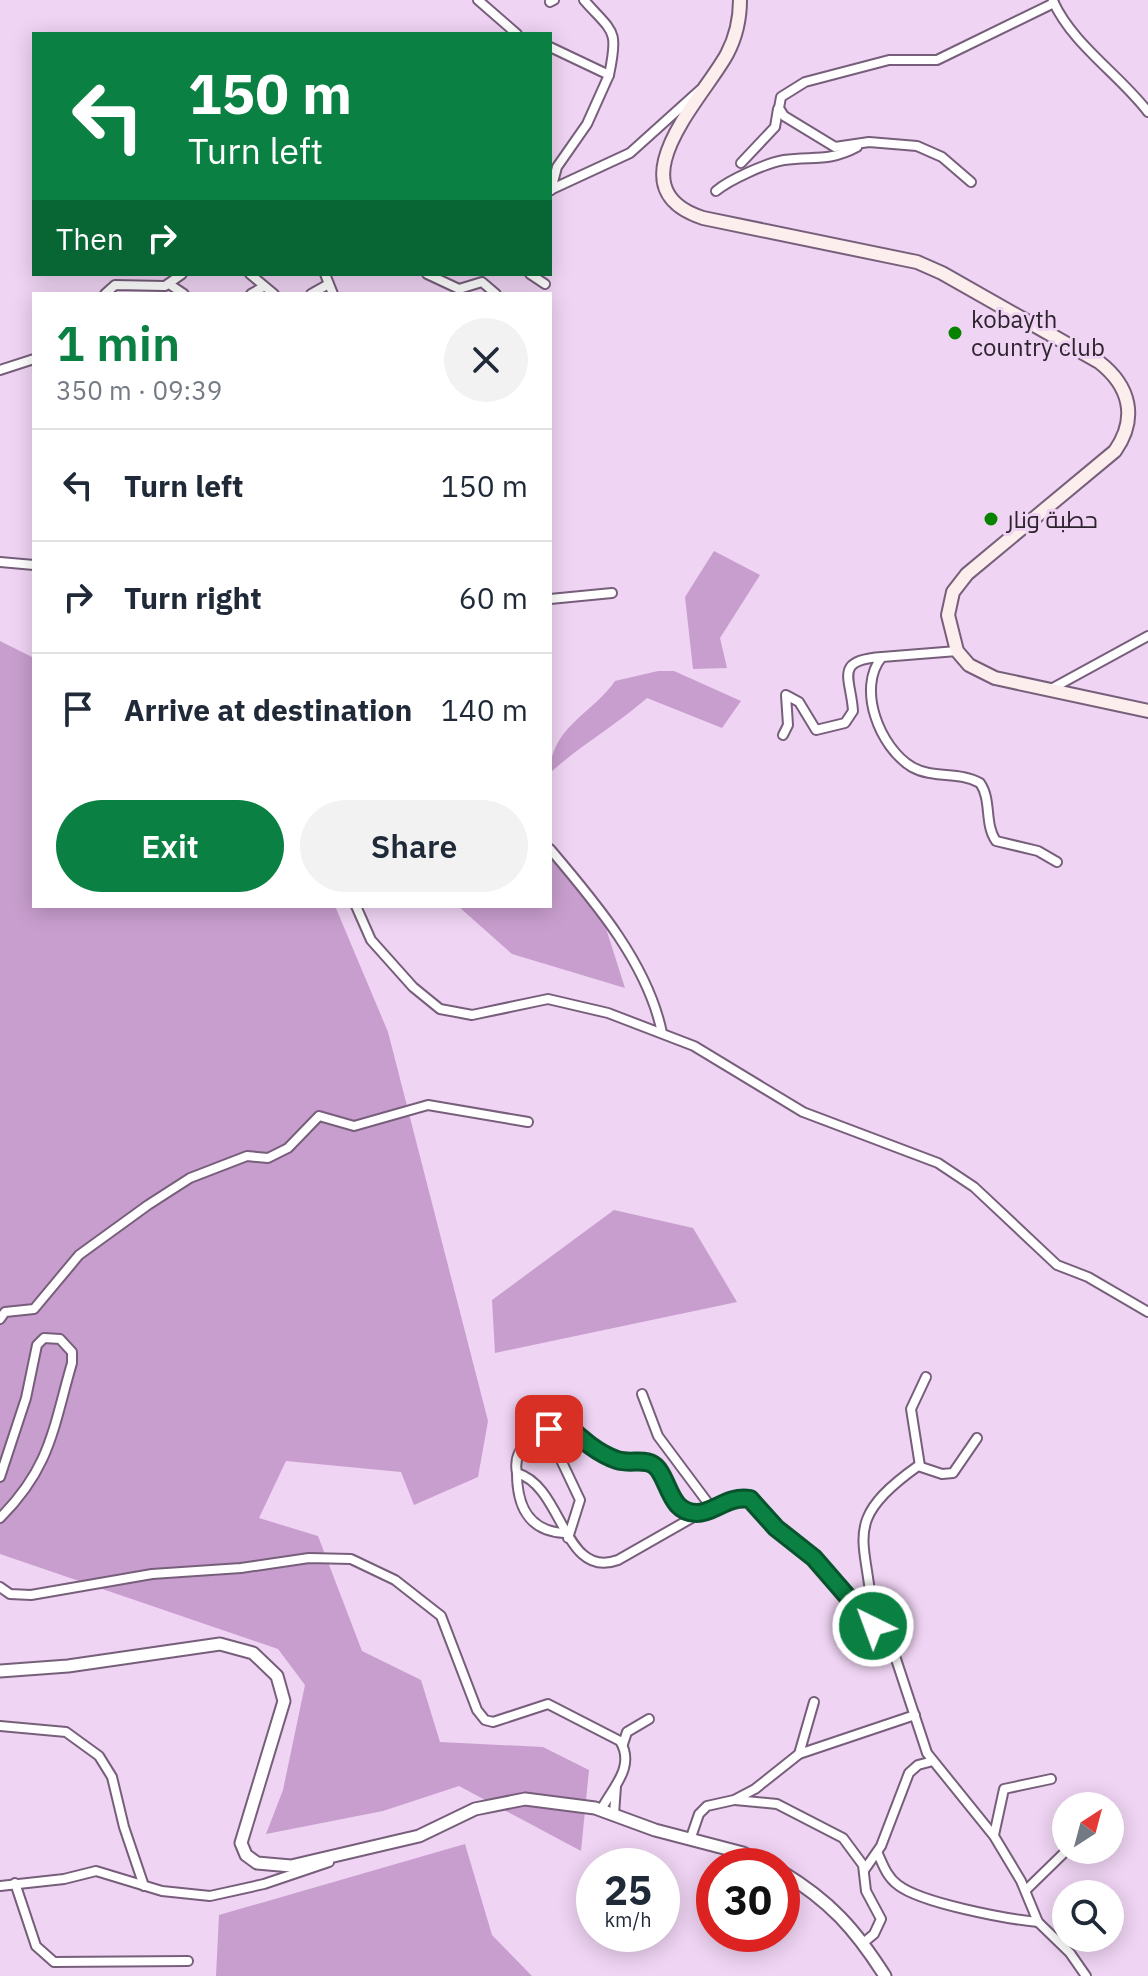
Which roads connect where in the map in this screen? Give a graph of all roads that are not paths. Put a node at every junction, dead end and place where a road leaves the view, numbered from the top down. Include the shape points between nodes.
1 (478, 0) edge
2 (584, 0) edge
3 (740, 0) edge
4 (1053, 2) edge
5 (515, 32) edge
6 (552, 48) edge
7 (609, 75) junction
8 (706, 87) junction
9 (779, 108) junction
10 (1148, 112) edge
11 (865, 143) junction
12 (741, 163) dead end
13 (971, 182) dead end
14 (552, 183) edge
15 (552, 189) edge
16 (716, 191) dead end
17 (179, 276) edge
18 (252, 276) edge
19 (325, 276) edge
20 (431, 276) edge
21 (533, 276) edge
22 (479, 278) edge
23 (169, 284) junction
24 (545, 284) dead end
25 (327, 285) junction
26 (263, 287) junction
27 (107, 292) edge
28 (181, 292) edge
29 (254, 292) edge
30 (271, 292) edge
31 (315, 292) edge
32 (332, 292) edge
33 (494, 292) edge
34 (32, 360) edge
35 (0, 370) edge
36 (0, 562) edge
37 (32, 565) edge
38 (612, 593) dead end
39 (552, 599) edge
40 (1148, 636) edge
41 (957, 651) junction
42 (882, 657) junction
43 (1051, 689) junction
44 (1148, 711) edge
45 (783, 735) dead end
46 (552, 848) edge
47 (1057, 862) dead end
48 (357, 908) edge
49 (662, 1033) junction
50 (528, 1122) dead end
51 (1148, 1312) edge
52 (0, 1319) edge
53 (926, 1377) dead end
54 (642, 1394) dead end
55 (557, 1410) dead end
56 (567, 1424) junction
57 (580, 1437) junction
58 (977, 1438) dead end
59 (920, 1466) junction
60 (517, 1473) junction
61 (0, 1477) edge
62 (711, 1507) junction
63 (699, 1514) junction
64 (0, 1518) edge
65 (566, 1536) junction
66 (0, 1587) edge
67 (873, 1626) junction
68 (0, 1671) edge
69 (814, 1702) dead end
70 (915, 1715) junction
71 (649, 1719) dead end
72 (0, 1726) edge
73 (623, 1744) junction
74 (799, 1754) junction
75 (933, 1761) junction
76 (1051, 1779) dead end
77 (616, 1786) junction
78 (734, 1800) junction
79 (601, 1810) junction
80 (614, 1814) junction
81 (431, 1832) junction
82 (994, 1836) junction
83 (690, 1840) junction
84 (727, 1848) edge
85 (878, 1854) junction
86 (1053, 1864) edge
87 (865, 1869) junction
88 (15, 1883) junction
89 (800, 1884) edge
90 (0, 1886) edge
91 (144, 1886) junction
92 (1026, 1890) junction
93 (1038, 1922) junction
94 (862, 1944) junction
95 (188, 1961) dead end
96 (885, 1976) edge
97 (1086, 1976) edge

1 - 5 street
2 - 7 street via 613,32 616,45
3 - 8 main road via 732,43
4 - 9 street via 937,60 896,59 812,79 784,94
4 - 10 street via 1075,35
6 - 7 street
7 - 14 street
8 - 15 street via 637,148
8 - 41 main road via 671,138 664,159 668,188 685,210 931,268 1099,362 1124,389 1128,421 1115,451 959,582 948,615
9 - 11 street via 831,145
9 - 12 street via 775,127
11 - 13 street via 902,142 925,148
11 - 16 street via 836,158 783,160
17 - 23 street
18 - 26 street
19 - 25 street
20 - 22 street via 459,289
21 - 24 street
22 - 33 street
23 - 27 street via 115,285
23 - 28 street
25 - 31 street
25 - 32 street
26 - 29 street
26 - 30 street
34 - 35 street
36 - 37 street
38 - 39 street
40 - 43 street
41 - 42 street
41 - 43 main road via 981,673
42 - 45 street via 863,659 851,668 846,684 853,711 845,723 816,730 799,702 786,695 788,725
42 - 47 street via 870,689 877,720 903,761 924,772 980,783 996,841 1038,851
43 - 44 main road
46 - 49 street via 625,948 651,994
48 - 49 street via 376,946 440,1009 472,1015 548,999
49 - 51 street via 716,1057 803,1112 938,1163 986,1197 1057,1265
50 - 52 street via 428,1105 354,1126 319,1116 288,1148 268,1158 247,1156 190,1178 79,1255 34,1309 5,1312
53 - 59 street via 911,1409
54 - 62 street via 658,1436
55 - 56 street
56 - 57 street
56 - 60 street via 525,1445 516,1461
57 - 63 street via 616,1460 655,1466 674,1501
57 - 65 street via 561,1460 580,1500
58 - 59 street via 953,1473
59 - 67 street via 875,1502 864,1520
60 - 65 street via 545,1491
60 - 65 street via 519,1503 529,1518
61 - 64 street via 37,1345 44,1338 60,1339 72,1352 72,1363 44,1461 30,1486
62 - 63 street
62 - 67 street via 750,1499 814,1558
63 - 65 street via 610,1563 590,1560
66 - 73 street via 10,1594 31,1595 164,1573 309,1558 351,1559 395,1580 441,1616 485,1720 548,1704
67 - 70 street via 894,1653
68 - 81 street via 197,1646 238,1647 277,1676 284,1701 243,1832 243,1850 250,1859 266,1866 291,1866
69 - 74 street
70 - 74 street
70 - 75 street
71 - 73 street via 627,1732
72 - 91 street via 66,1732 99,1756 112,1777
73 - 77 street via 626,1760
74 - 78 street
75 - 82 street
75 - 85 street via 909,1773
76 - 82 street via 1004,1789
77 - 79 street
77 - 80 street
78 - 83 street via 703,1809
78 - 87 street via 777,1804 833,1831 857,1852
79 - 80 street
79 - 81 street via 567,1802 508,1801 475,1809
80 - 83 street
81 - 91 street via 416,1843 362,1851 220,1894 191,1896
82 - 92 street
83 - 84 street
85 - 87 street
85 - 93 street via 891,1879 910,1892
86 - 92 street
87 - 94 street via 866,1891 881,1919
88 - 90 street
88 - 91 street via 96,1871
88 - 95 street via 36,1946 54,1962
89 - 94 street via 829,1903
92 - 93 street
93 - 97 street
94 - 96 street

